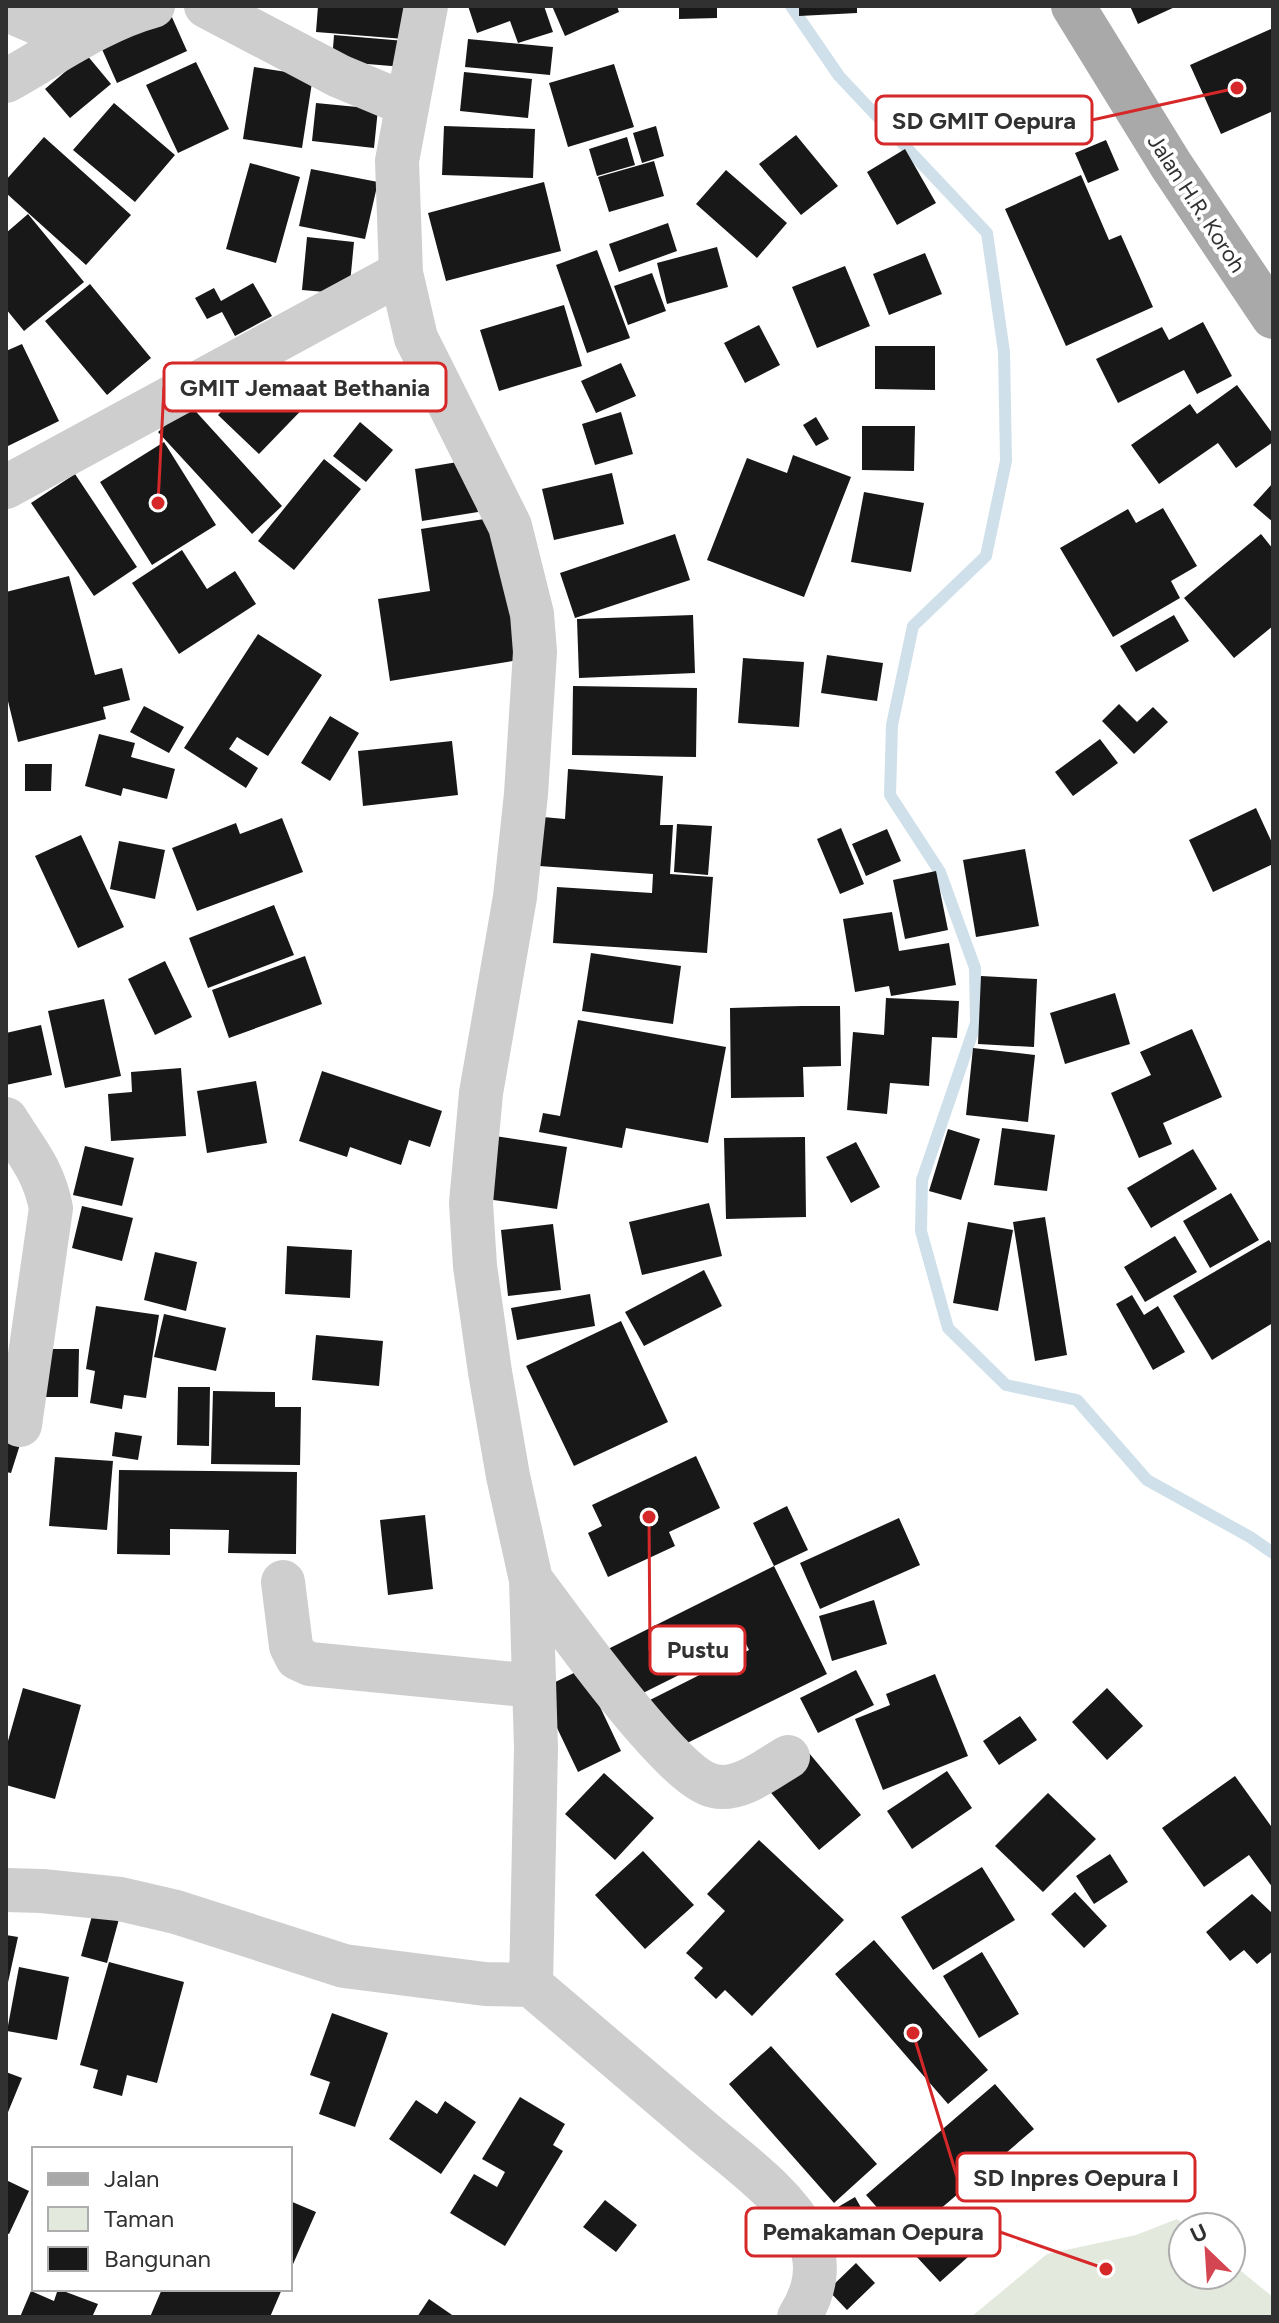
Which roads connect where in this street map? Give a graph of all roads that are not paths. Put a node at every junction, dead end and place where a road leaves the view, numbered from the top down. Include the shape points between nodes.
1 (8, 6) edge
2 (206, 6) edge
3 (426, 6) edge
4 (1073, 6) edge
5 (126, 7) edge
6 (6, 81) edge
7 (406, 104) junction
8 (401, 273) junction
9 (1273, 317) edge
10 (6, 487) edge
11 (6, 1119) edge
12 (20, 1425) dead end
13 (531, 1580) junction
14 (283, 1582) dead end
15 (534, 1686) junction
16 (788, 1757) dead end
17 (6, 1890) edge
18 (531, 1985) junction
19 (799, 2317) edge

1 - 5 street via 40,24
2 - 7 street via 339,76
3 - 7 street
4 - 9 main road, Jalan H.R. Koroh
5 - 6 street
7 - 8 street via 397,161
8 - 10 street
8 - 13 street via 416,338 510,526 532,614 535,681 526,794 515,897 481,1093 471,1203 490,1372
11 - 12 street via 46,1184 51,1208
13 - 15 street
13 - 16 street via 650,1734 686,1771 713,1787 730,1786
14 - 15 street via 291,1646 297,1658 310,1664
15 - 18 street
17 - 18 street via 120,1899 344,1966
18 - 19 street via 792,2212 816,2263 813,2289

